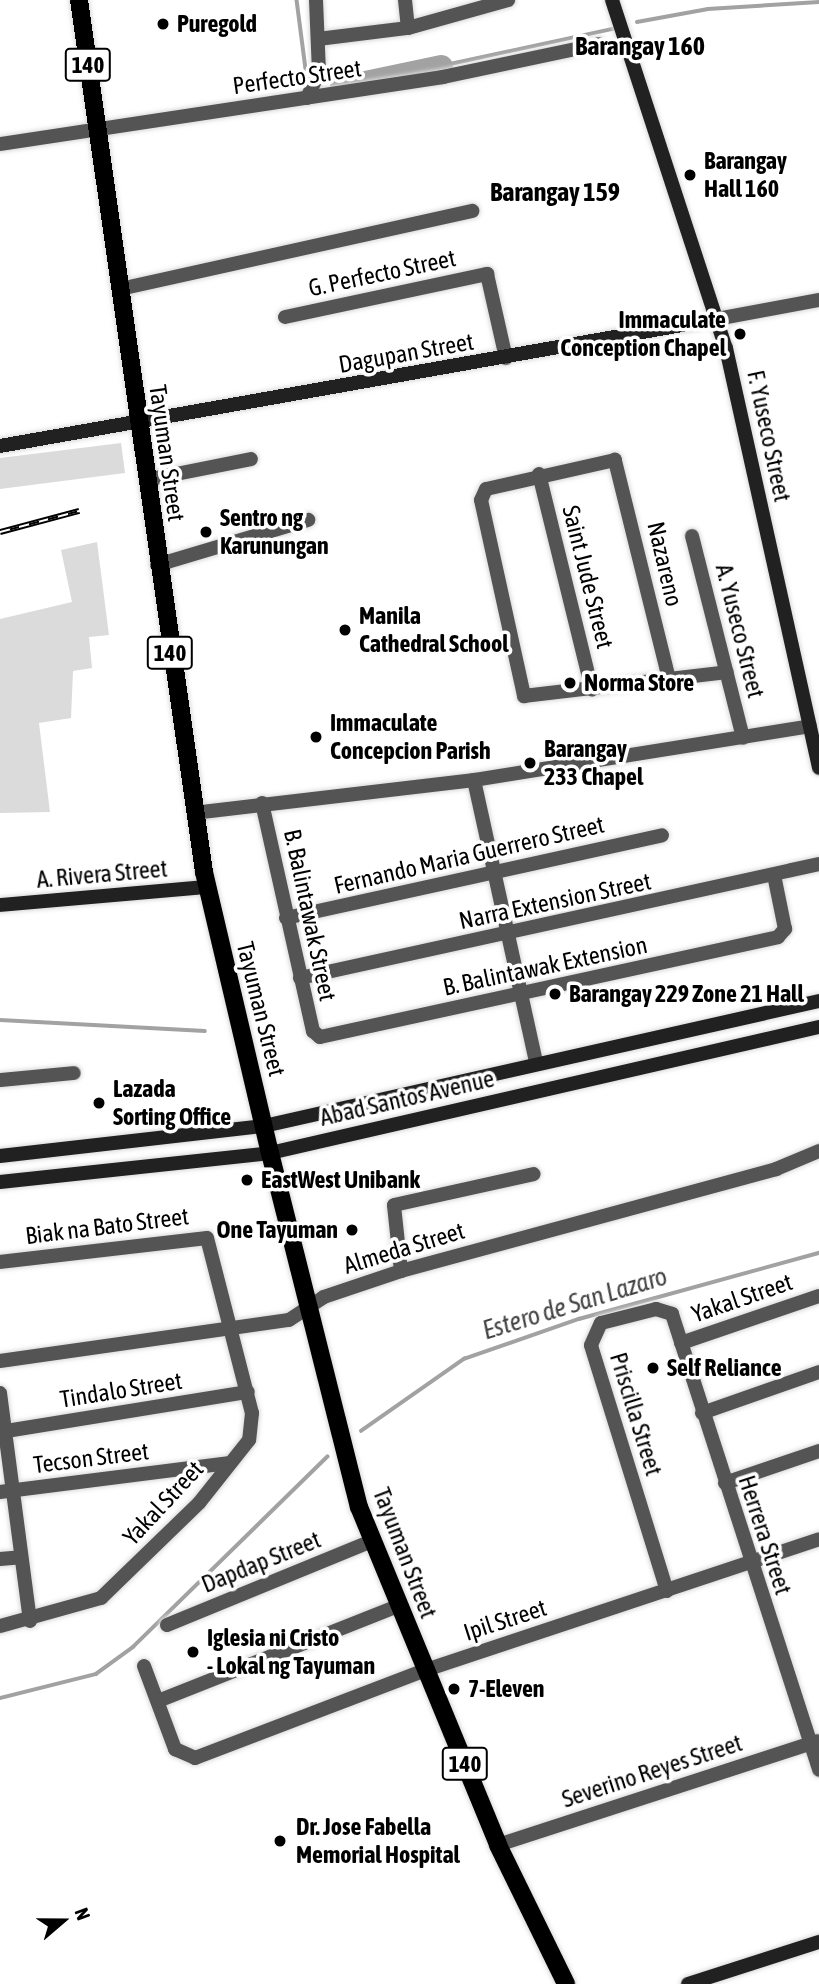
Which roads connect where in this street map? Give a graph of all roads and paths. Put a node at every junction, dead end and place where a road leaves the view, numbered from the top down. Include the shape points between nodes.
1 (79, 0) edge
2 (316, 0) edge
3 (405, 0) edge
4 (612, 0) edge
5 (507, 1) edge
6 (408, 28) junction
7 (318, 39) junction
8 (599, 44) dead end
9 (309, 95) junction
10 (98, 130) junction
11 (0, 144) edge
12 (472, 211) dead end
13 (120, 289) junction
14 (819, 300) edge
15 (285, 317) dead end
16 (716, 319) junction
17 (506, 358) junction
18 (139, 426) junction
19 (0, 446) edge
20 (251, 459) dead end
21 (539, 474) junction
22 (146, 480) junction
23 (308, 520) dead end
24 (692, 536) dead end
25 (157, 565) junction
26 (727, 672) junction
27 (668, 679) junction
28 (592, 690) junction
29 (810, 726) junction
30 (743, 738) junction
31 (819, 768) edge
32 (474, 779) junction
33 (262, 803) junction
34 (194, 813) junction
35 (662, 835) dead end
36 (819, 864) edge
37 (493, 873) junction
38 (774, 875) junction
39 (207, 887) junction
40 (0, 905) edge
41 (286, 918) junction
42 (506, 936) junction
43 (300, 978) junction
44 (518, 997) junction
45 (819, 1001) edge
46 (819, 1027) edge
47 (316, 1036) joint
48 (536, 1062) junction
49 (74, 1073) dead end
50 (0, 1080) edge
51 (264, 1126) junction
52 (819, 1151) edge
53 (270, 1153) junction
54 (0, 1156) edge
55 (534, 1174) dead end
56 (0, 1182) edge
57 (0, 1262) edge
58 (401, 1271) junction
59 (819, 1296) edge
60 (309, 1307) junction
61 (671, 1314) joint
62 (231, 1330) junction
63 (681, 1343) junction
64 (0, 1361) edge
65 (819, 1372) edge
66 (248, 1392) junction
67 (0, 1394) edge
68 (702, 1413) junction
69 (2, 1432) edge
70 (819, 1451) edge
71 (230, 1463) junction
72 (725, 1483) junction
73 (6, 1491) edge
74 (819, 1539) edge
75 (372, 1541) junction
76 (21, 1556) junction
77 (0, 1559) edge
78 (750, 1564) junction
79 (667, 1591) junction
80 (398, 1606) junction
81 (30, 1621) junction
82 (0, 1626) edge
83 (167, 1626) dead end
84 (144, 1666) dead end
85 (426, 1670) junction
86 (158, 1701) junction
87 (815, 1742) edge
88 (819, 1770) edge
89 (498, 1844) junction
90 (819, 1942) edge
91 (566, 1984) edge
92 (688, 1984) edge

1 - 10 main road, Tayuman Street / 140
2 - 7 street
3 - 6 street
4 - 16 street, F. Yuseco Street
5 - 6 street
6 - 7 street
7 - 9 street via 318,72
8 - 9 street, Perfecto Street
9 - 10 street, Perfecto Street
10 - 11 street, Perfecto Street
10 - 13 main road, Tayuman Street / 140
12 - 13 street
13 - 18 main road, Tayuman Street / 140
14 - 16 street, Dagupan Street
15 - 17 street, G. Perfecto Street via 487,274
16 - 17 street, Dagupan Street
16 - 29 street, F. Yuseco Street
17 - 18 street, Dagupan Street
18 - 19 street, Dagupan Street
18 - 22 main road, Tayuman Street / 140
20 - 22 street
21 - 27 street, Nazareno via 615,460
21 - 28 street, Saint Jude Street
21 - 28 street via 482,494 524,696
22 - 25 main road, Tayuman Street / 140
23 - 25 street
24 - 26 street, A. Yuseco Street
25 - 34 main road, Tayuman Street / 140
26 - 27 street
26 - 30 street, A. Yuseco Street
27 - 28 street
29 - 30 street
29 - 31 street, F. Yuseco Street
30 - 32 street
32 - 33 street
32 - 37 street
33 - 34 street
33 - 41 street, B. Balintawak Street
34 - 39 main road, Tayuman Street / 140
35 - 37 street, Fernando Maria Guerrero Street
36 - 38 street, Narra Extension Street
37 - 41 street, Fernando Maria Guerrero Street
37 - 42 street
38 - 42 street, Narra Extension Street
38 - 44 street, B. Balintawak Extension via 782,935
39 - 40 street, A. Rivera Street
39 - 51 main road, Tayuman Street / 140
41 - 43 street, B. Balintawak Street
42 - 43 street, Narra Extension Street
42 - 44 street
43 - 47 street, B. Balintawak Street
44 - 47 street, B. Balintawak Extension
44 - 48 street
45 - 48 street, Abad Santos Avenue
46 - 53 street, Abad Santos Avenue
48 - 51 street, Abad Santos Avenue
49 - 50 street
51 - 53 main road, Tayuman Street / 140
51 - 54 street, Abad Santos Avenue
52 - 58 street, Almeda Street via 776,1169
53 - 56 street, Abad Santos Avenue
53 - 60 main road, Tayuman Street / 140
55 - 58 street via 394,1205
57 - 62 street, Biak na Bato Street via 207,1238
58 - 60 street, Almeda Street
59 - 63 street, Yakal Street
60 - 62 street, Almeda Street via 289,1321
60 - 75 main road, Tayuman Street / 140 via 349,1473
61 - 63 street, Herrera Street
61 - 79 street, Priscilla Street via 656,1309 601,1323 591,1345
62 - 64 street, Almeda Street
62 - 66 street, Yakal Street
63 - 68 street, Herrera Street
65 - 68 street
66 - 69 street, Tindalo Street
66 - 71 street, Yakal Street via 249,1440
67 - 69 street
68 - 72 street, Herrera Street
69 - 73 street
70 - 72 street
71 - 73 street, Tecson Street
71 - 81 street, Yakal Street via 161,1543 101,1598
72 - 78 street, Herrera Street
73 - 76 street
74 - 78 street, Ipil Street
75 - 80 main road, Tayuman Street / 140
75 - 83 street, Dapdap Street
76 - 77 street
76 - 81 street
78 - 79 street, Ipil Street
78 - 87 street, Herrera Street
79 - 85 street, Ipil Street
80 - 85 main road, Tayuman Street / 140
80 - 86 street
81 - 82 street, Yakal Street
84 - 86 street, Ipil Street
85 - 86 street, Ipil Street via 195,1758 175,1749
85 - 89 main road, Tayuman Street / 140
87 - 88 street, Herrera Street
87 - 89 street, Severino Reyes Street
89 - 91 main road, Tayuman Street / 140
90 - 92 street

